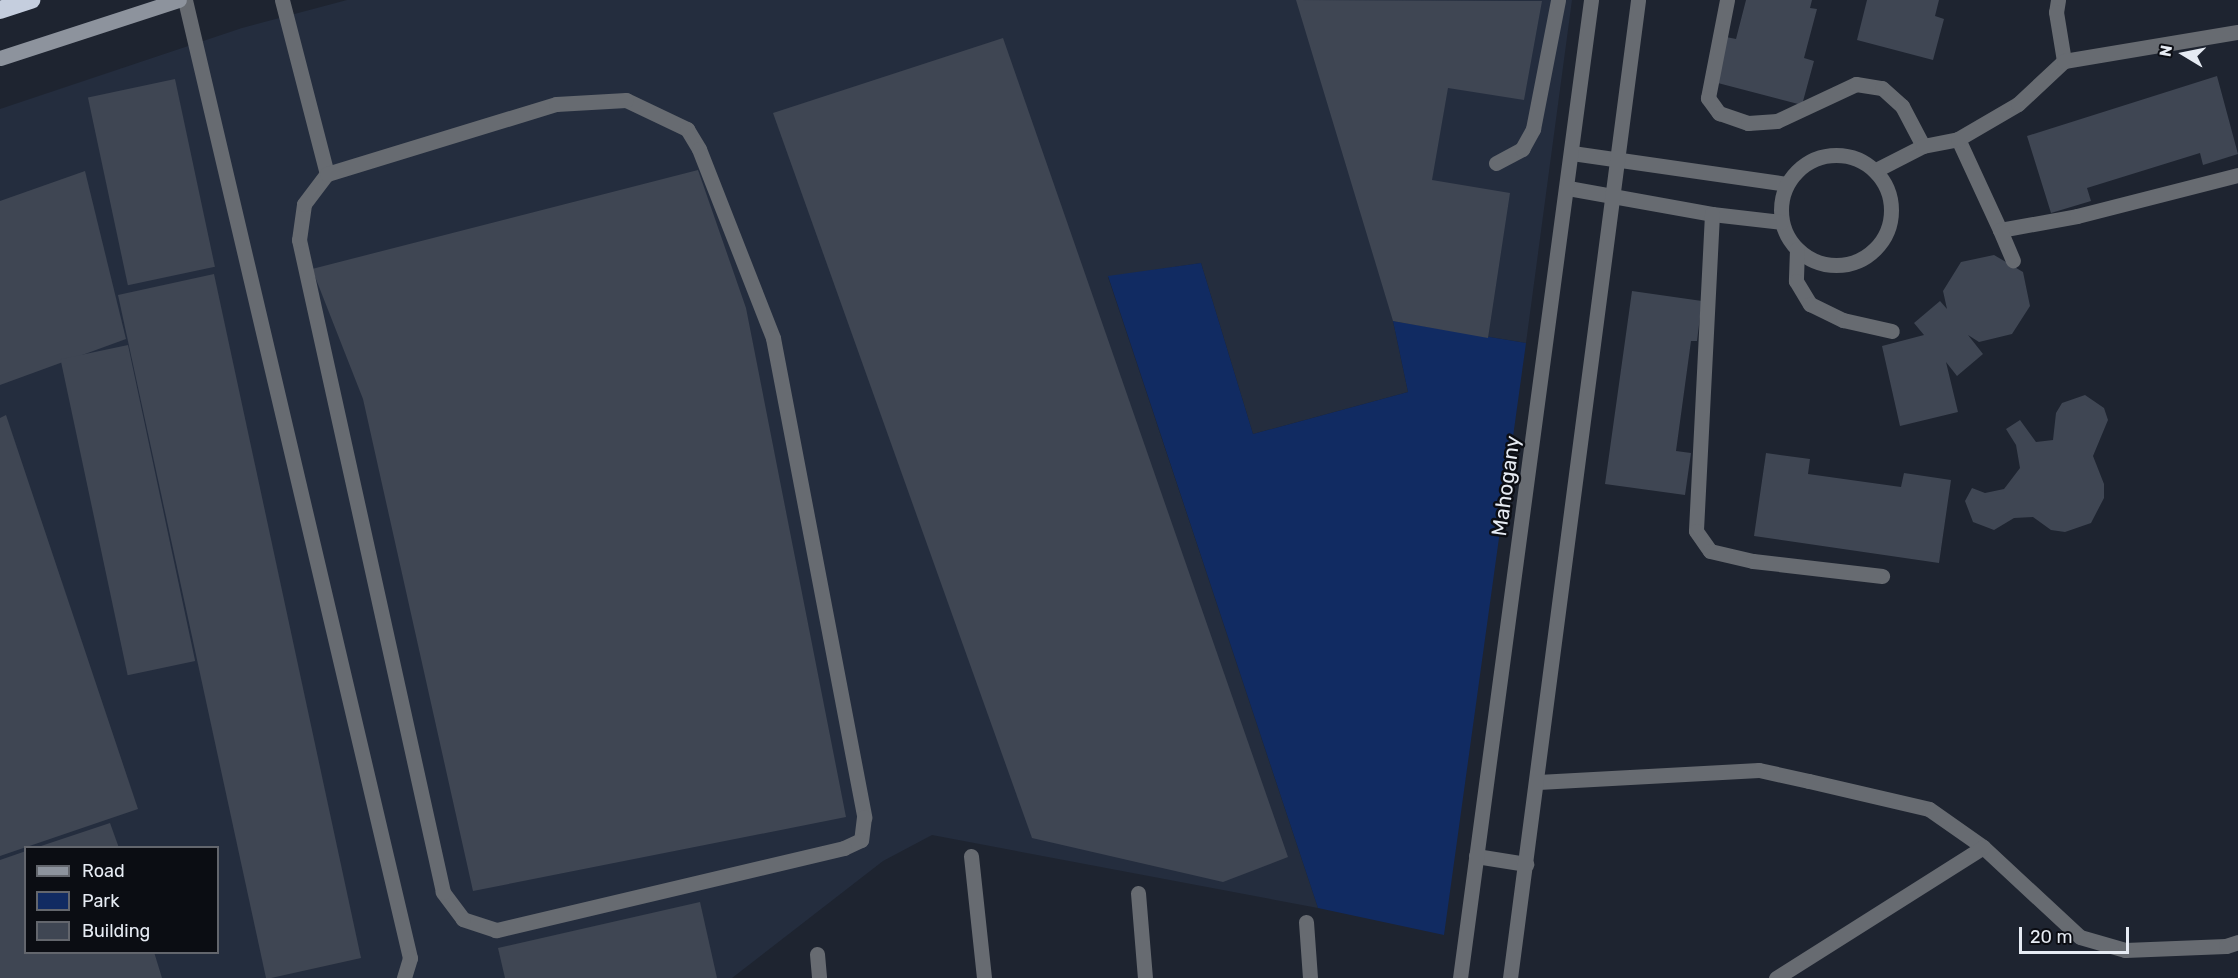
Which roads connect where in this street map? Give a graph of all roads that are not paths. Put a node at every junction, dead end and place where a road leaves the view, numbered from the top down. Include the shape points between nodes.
1 (31, 0) edge
2 (179, 0) edge
3 (185, 0) edge
4 (282, 0) edge
5 (1558, 0) edge
6 (1591, 0) edge
7 (1638, 0) edge
8 (1727, 0) edge
9 (2058, 0) edge
10 (0, 10) edge
11 (2238, 33) edge
12 (0, 58) edge
13 (2064, 61) junction
14 (1958, 139) junction
15 (1923, 146) junction
16 (1572, 153) junction
17 (1617, 161) junction
18 (1496, 163) dead end
19 (1876, 170) junction
20 (327, 174) junction
21 (2238, 175) edge
22 (1786, 184) junction
23 (1568, 188) junction
24 (1613, 195) junction
25 (1712, 214) junction
26 (1782, 222) junction
27 (2000, 230) junction
28 (1797, 249) junction
29 (2013, 260) dead end
30 (1892, 331) dead end
31 (1882, 576) dead end
32 (1538, 782) junction
33 (1983, 847) junction
34 (971, 856) dead end
35 (1476, 856) junction
36 (1526, 864) junction
37 (1138, 893) dead end
38 (1306, 922) dead end
39 (2238, 942) edge
40 (817, 954) dead end
41 (404, 978) edge
42 (819, 978) edge
43 (984, 978) edge
44 (1145, 978) edge
45 (1310, 978) edge
46 (1460, 978) edge
47 (1510, 978) edge
48 (1776, 978) edge

1 - 10 highway
2 - 12 main road
3 - 41 street via 410,958
4 - 20 street
5 - 18 street via 1533,129 1522,149
6 - 16 street, Mahogany
7 - 17 street
8 - 15 street via 1708,98 1719,113 1748,123 1777,121 1856,84 1882,88 1902,106
9 - 13 street via 2056,12
11 - 13 street
13 - 14 street via 2018,104
14 - 15 street
14 - 27 street
15 - 19 street
16 - 17 street
16 - 23 street, Mahogany
17 - 22 street
17 - 24 street
19 - 22 street via 1845,154 1828,154 1811,160
19 - 28 street via 1891,201 1891,218 1875,249 1853,262 1827,265
20 - 20 street via 556,104 626,100 687,129 699,149 773,338 864,817 861,840 844,848 496,930 463,919 443,892 299,240 304,204
21 - 27 street via 2077,216
22 - 26 street
23 - 24 street
23 - 35 street, Mahogany
24 - 25 street
24 - 32 street
25 - 26 street
25 - 31 street via 1696,531 1710,551 1742,559
26 - 28 street
27 - 29 street
28 - 30 street via 1796,280 1810,304 1843,320
32 - 33 street via 1759,770 1929,809
32 - 36 street
33 - 39 street via 2080,937 2126,950 2226,946
33 - 48 street
34 - 43 street
35 - 36 street
35 - 46 street, Mahogany
36 - 47 street
37 - 44 street
38 - 45 street
40 - 42 street

